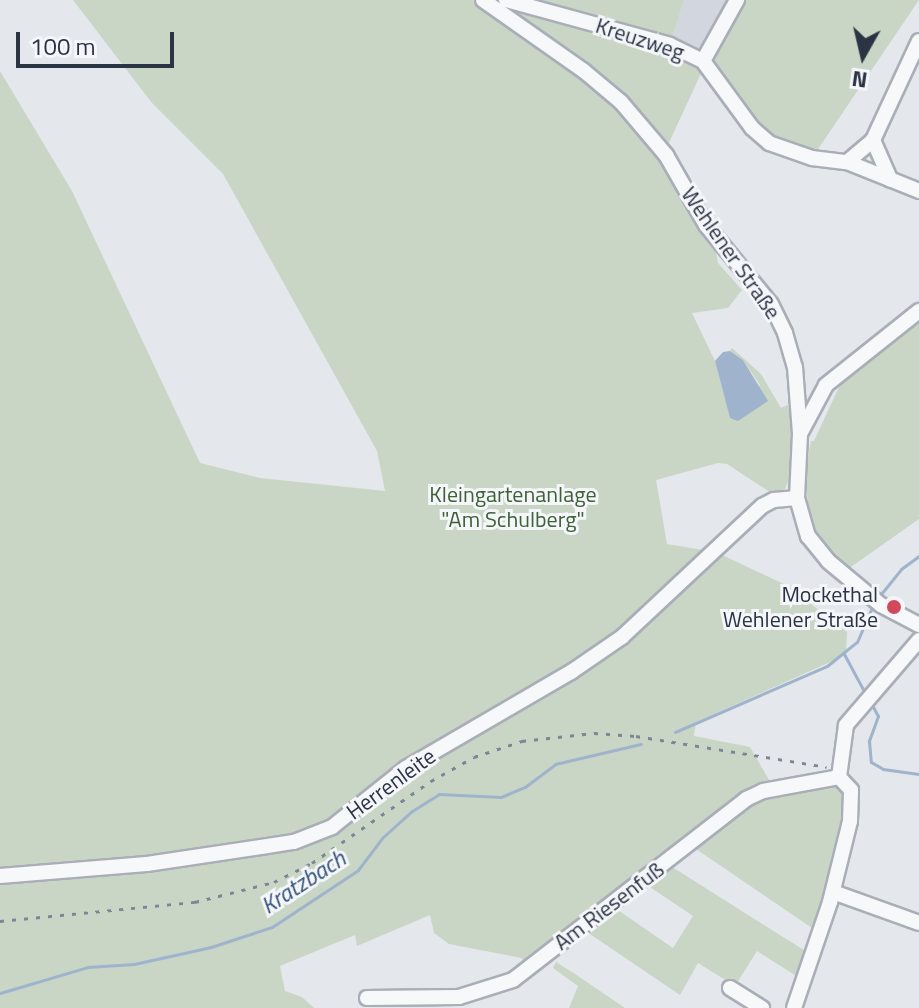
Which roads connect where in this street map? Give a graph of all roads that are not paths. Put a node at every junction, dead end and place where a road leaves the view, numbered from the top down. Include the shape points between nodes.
1 (483, 0) edge
2 (506, 0) edge
3 (737, 0) edge
4 (919, 41) edge
5 (703, 61) junction
6 (873, 140) junction
7 (847, 162) junction
8 (890, 179) junction
9 (919, 191) edge
10 (919, 311) edge
11 (826, 385) junction
12 (798, 389) junction
13 (800, 434) junction
14 (797, 498) junction
15 (919, 625) edge
16 (919, 640) edge
17 (839, 777) junction
18 (0, 876) edge
19 (833, 892) junction
20 (919, 923) edge
21 (730, 988) dead end
22 (367, 998) dead end
23 (762, 1008) edge
24 (794, 1008) edge

1 - 12 street, Wehlener Straße via 584,71 648,131 706,225 771,304 791,349
2 - 5 street, Kreuzweg via 670,45
3 - 5 street
4 - 6 street
5 - 7 street, Kreuzweg via 769,143 812,158
6 - 7 street
6 - 8 street
7 - 8 street, Kreuzweg
8 - 9 street, Kreuzweg
10 - 11 street
11 - 12 street
11 - 13 street
12 - 13 street, Wehlener Straße
13 - 14 street, Wehlener Straße
14 - 15 street, Wehlener Straße via 808,536 828,561 881,605
14 - 18 street, Herrenleite via 762,506 622,637 406,768 332,827 294,842 147,864
16 - 17 street via 850,717
17 - 19 street via 851,790 852,802
17 - 22 street, Am Riesenfuß via 746,799 513,980 459,997
19 - 20 street
19 - 24 street
21 - 23 street

